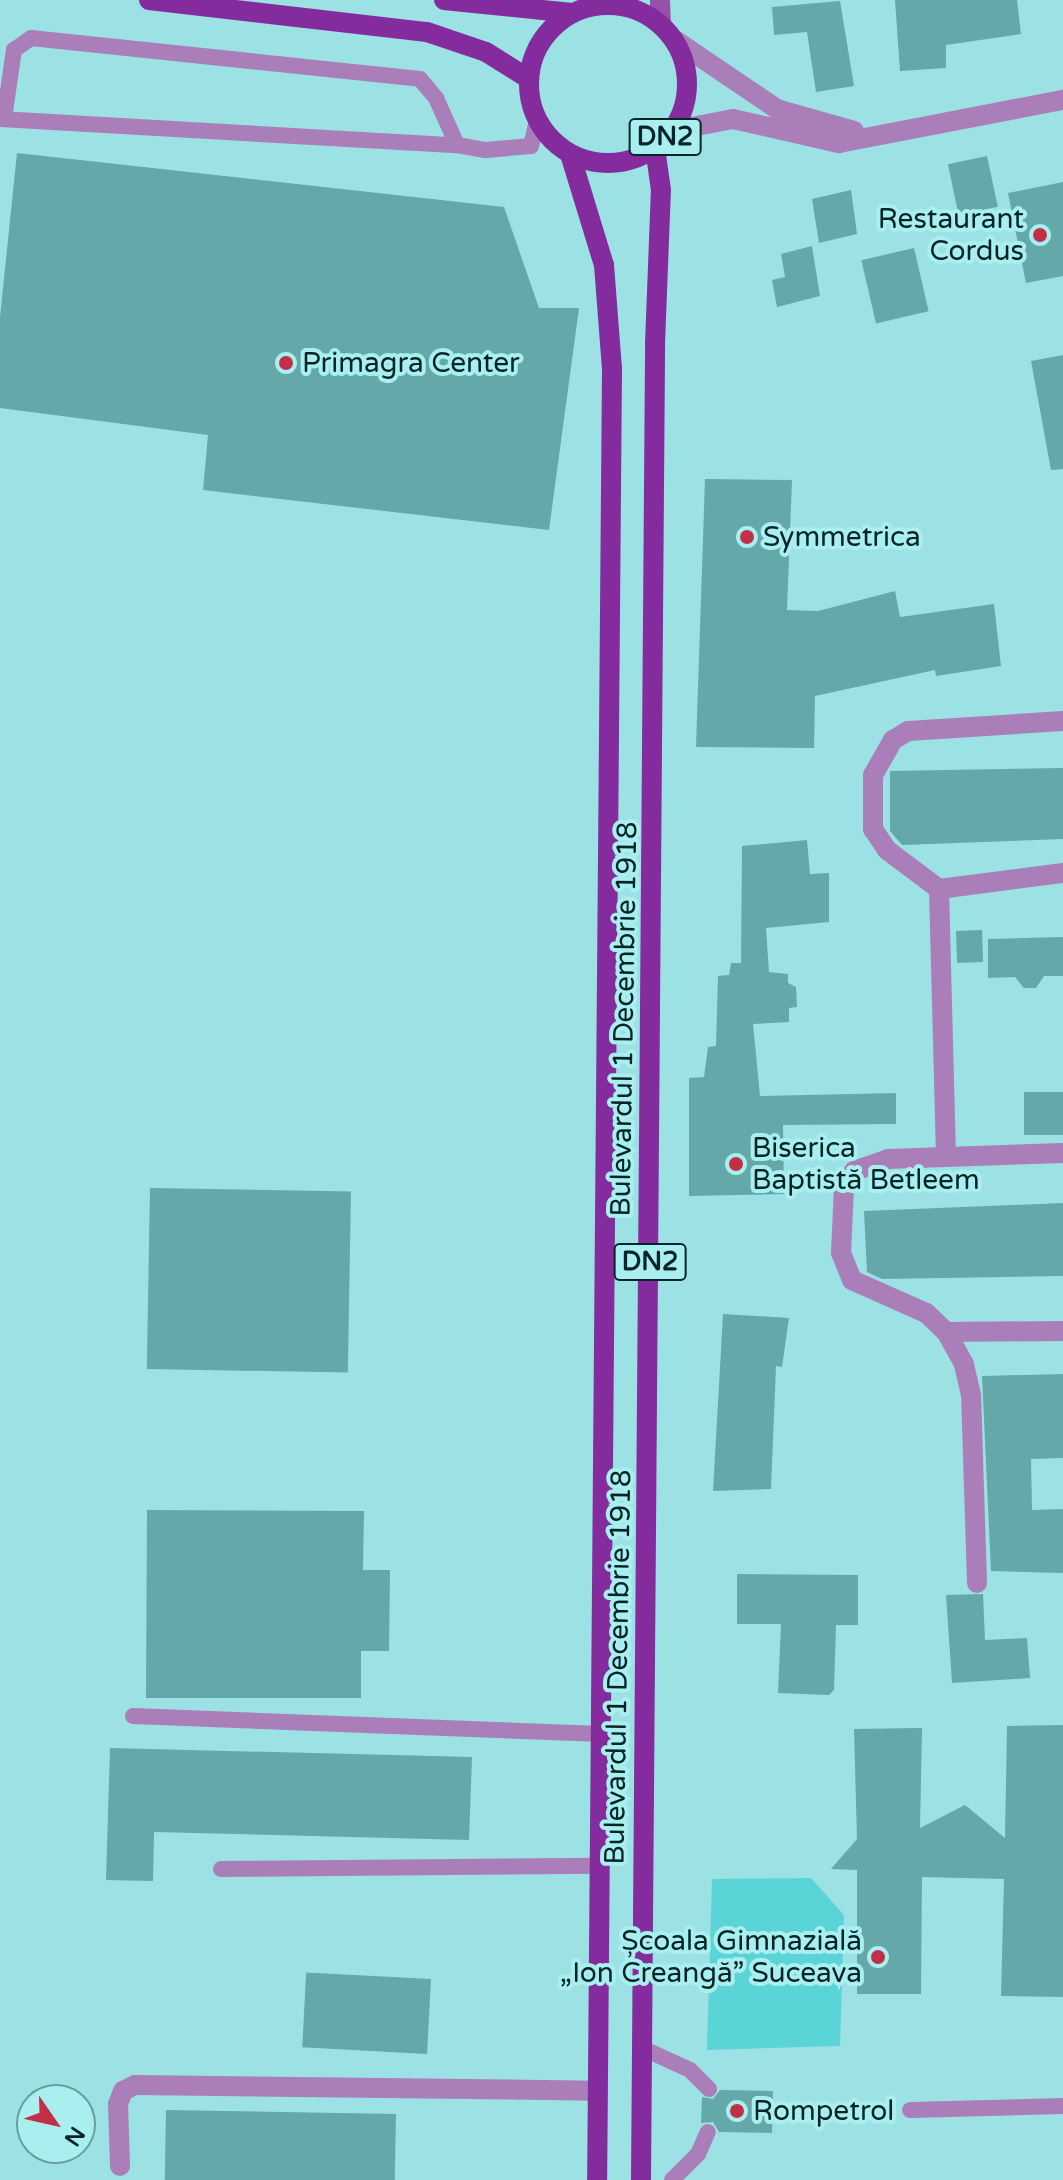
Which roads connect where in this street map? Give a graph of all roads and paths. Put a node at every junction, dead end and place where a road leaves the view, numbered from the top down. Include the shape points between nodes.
1 (149, 0) edge
2 (444, 0) edge
3 (660, 0) edge
4 (599, 2) edge
5 (572, 13) junction
6 (661, 24) junction
7 (675, 40) junction
8 (529, 79) junction
9 (1063, 100) edge
10 (2, 119) edge
11 (537, 120) junction
12 (671, 131) junction
13 (877, 135) junction
14 (457, 145) junction
15 (655, 148) junction
16 (570, 154) junction
17 (1063, 721) edge
18 (1063, 873) edge
19 (939, 889) junction
20 (1063, 1153) edge
21 (946, 1156) junction
22 (1063, 1331) edge
23 (946, 1332) junction
24 (977, 1583) dead end
25 (133, 1716) dead end
26 (602, 1734) junction
27 (601, 1866) junction
28 (221, 1869) dead end
29 (642, 2048) junction
30 (709, 2089) dead end
31 (598, 2091) junction
32 (1063, 2106) edge
33 (910, 2110) dead end
34 (708, 2132) dead end
35 (120, 2166) dead end
36 (597, 2180) edge
37 (641, 2180) edge
38 (672, 2180) edge

1 - 8 main road via 427,32 486,52
2 - 5 main road, DN2
3 - 6 main road
4 - 5 main road, DN2
4 - 6 main road, DN2 via 621,5
5 - 8 main road, DN2 via 550,29 535,52
6 - 7 main road, DN2
7 - 12 main road, DN2 via 688,87
7 - 13 street via 777,109 829,128
8 - 11 main road, DN2
9 - 13 street
10 - 14 lane
10 - 14 lane via 14,50 31,38 420,79 436,98
11 - 14 lane via 531,146
11 - 16 main road, DN2
12 - 13 street via 733,119 839,143
12 - 15 main road, DN2
15 - 16 main road, DN2 via 614,163
15 - 29 main road, Bulevardul 1 Decembrie 1918 / DN2 via 661,190 655,344
16 - 26 main road, Bulevardul 1 Decembrie 1918 / DN2 via 604,265 612,368
17 - 19 street via 908,731 880,756 873,775 873,829 887,850
18 - 19 street
19 - 21 street
20 - 21 street
21 - 23 street via 888,1159 854,1171 844,1186 841,1253 843,1267 864,1289 926,1313
22 - 23 street
23 - 24 street via 964,1364 971,1395
25 - 26 lane
26 - 27 main road, Bulevardul 1 Decembrie 1918 / DN2
27 - 28 lane
27 - 31 main road, Bulevardul 1 Decembrie 1918 / DN2
29 - 30 lane via 690,2070
29 - 37 main road, Bulevardul 1 Decembrie 1918 / DN2
31 - 35 street via 135,2085 123,2091 118,2104
31 - 36 main road, Bulevardul 1 Decembrie 1918 / DN2
32 - 33 lane
34 - 38 lane via 698,2154

